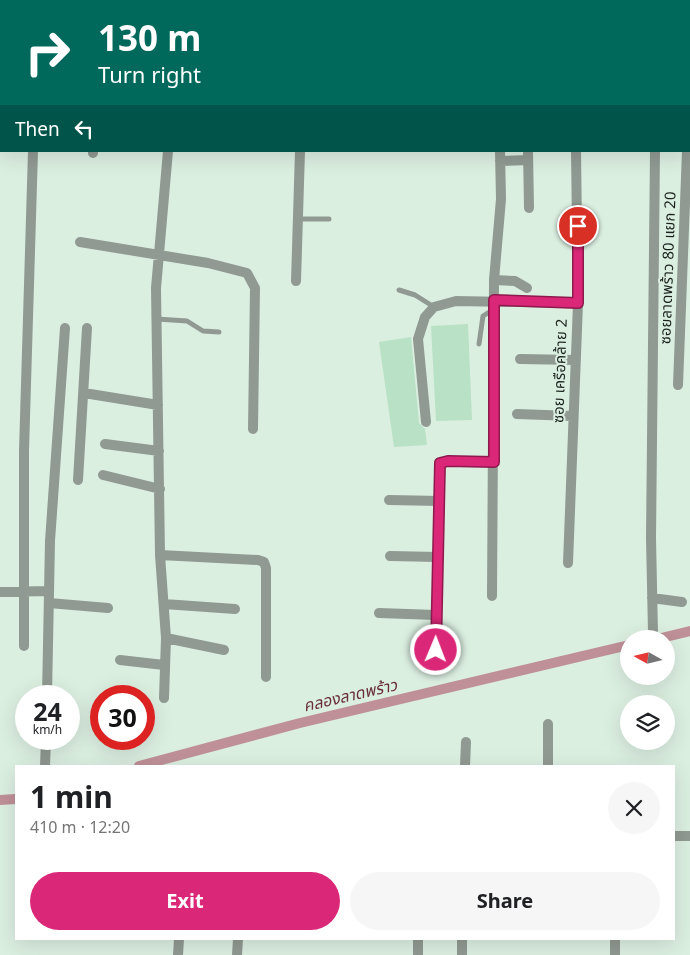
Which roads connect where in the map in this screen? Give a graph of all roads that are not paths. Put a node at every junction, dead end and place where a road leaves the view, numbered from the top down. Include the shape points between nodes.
1 (33, 152) edge
2 (168, 152) edge
3 (300, 152) edge
4 (576, 152) edge
5 (655, 152) edge
6 (687, 152) edge
7 (528, 155) edge
8 (500, 156) edge
9 (529, 208) dead end
10 (298, 219) junction
11 (329, 219) dead end
12 (80, 242) dead end
13 (158, 256) junction
14 (296, 280) dead end
15 (494, 280) junction
16 (527, 288) dead end
17 (399, 290) dead end
18 (578, 303) junction
19 (494, 305) junction
20 (434, 307) junction
21 (156, 319) junction
22 (65, 328) dead end
23 (87, 328) dead end
24 (218, 332) dead end
25 (478, 344) dead end
26 (520, 359) dead end
27 (576, 360) junction
28 (678, 385) dead end
29 (84, 393) junction
30 (158, 405) junction
31 (517, 414) dead end
32 (573, 416) junction
33 (426, 422) dead end
34 (253, 429) dead end
35 (104, 444) dead end
36 (159, 451) junction
37 (494, 462) junction
38 (103, 475) dead end
39 (78, 480) dead end
40 (160, 489) junction
41 (389, 500) dead end
42 (440, 501) junction
43 (160, 555) junction
44 (390, 556) dead end
45 (438, 557) junction
46 (568, 563) dead end
47 (25, 591) junction
48 (49, 591) junction
49 (0, 592) edge
50 (492, 596) dead end
51 (652, 598) junction
52 (682, 602) dead end
53 (49, 603) junction
54 (164, 604) junction
55 (108, 608) dead end
56 (235, 609) dead end
57 (379, 614) dead end
58 (436, 615) junction
59 (653, 630) edge
60 (166, 638) junction
61 (24, 646) dead end
62 (224, 650) dead end
63 (436, 650) dead end
64 (120, 660) dead end
65 (164, 665) junction
66 (266, 677) dead end
67 (47, 685) edge
68 (164, 698) dead end
69 (548, 724) dead end
70 (466, 742) dead end
71 (46, 750) edge
72 (45, 765) edge
73 (465, 765) edge
74 (548, 765) edge
75 (675, 836) edge
76 (690, 836) edge
77 (179, 940) edge
78 (238, 940) edge
79 (418, 940) edge
80 (462, 940) edge
81 (615, 940) edge
82 (178, 955) edge
83 (237, 955) edge
84 (418, 955) edge
85 (462, 955) edge
86 (615, 955) edge

1 - 47 street via 24,451
2 - 13 street
3 - 10 street
4 - 18 street, ซอย เครือคล้าย 2
5 - 51 street
6 - 28 street, ซอยลาดพร้าว 80 แยก 20
7 - 8 street
7 - 9 street
8 - 15 street via 501,199
10 - 11 lane
10 - 14 street
12 - 13 street
13 - 21 street
13 - 34 street via 208,263 247,273 252,280 255,288
15 - 16 street via 515,281
15 - 19 street
17 - 20 lane
18 - 19 street
18 - 27 street, ซอย เครือคล้าย 2
19 - 20 street via 456,301
19 - 25 lane via 483,316
19 - 37 street
20 - 33 street via 425,317 418,339
21 - 24 lane via 176,319 204,331
21 - 30 street
22 - 48 street
23 - 29 street
26 - 27 street
27 - 32 street, ซอย เครือคล้าย 2
29 - 30 street
29 - 39 street
30 - 36 street
31 - 32 street
32 - 46 street, ซอย เครือคล้าย 2
35 - 36 street
36 - 40 street
37 - 42 street via 440,463
37 - 50 street
38 - 40 street
40 - 43 street
41 - 42 street
42 - 45 street
43 - 54 street
43 - 66 street via 264,562
44 - 45 street
45 - 58 street
47 - 48 street
47 - 49 street
47 - 61 street
48 - 53 street
51 - 52 street
51 - 59 street
53 - 55 street
53 - 67 street
54 - 56 street
54 - 60 street
57 - 58 street
58 - 63 street
60 - 62 street
60 - 65 street
64 - 65 street
65 - 68 street
69 - 74 street
70 - 73 street
71 - 72 street
75 - 76 street
77 - 82 street
78 - 83 street
79 - 84 street
80 - 85 street
81 - 86 street

